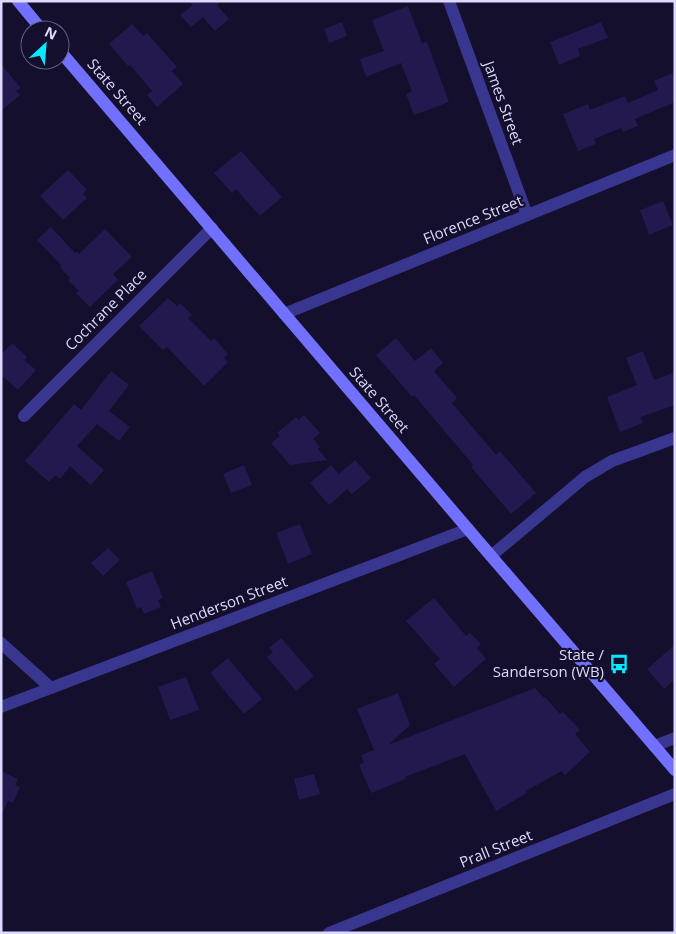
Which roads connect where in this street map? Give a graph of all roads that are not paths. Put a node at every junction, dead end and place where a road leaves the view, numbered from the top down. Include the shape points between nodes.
1 (18, 1) edge
2 (450, 1) edge
3 (34, 20) edge
4 (70, 63) edge
5 (675, 155) edge
6 (527, 216) junction
7 (212, 228) junction
8 (284, 314) junction
9 (24, 416) dead end
10 (675, 438) edge
11 (468, 529) junction
12 (491, 556) junction
13 (1, 643) edge
14 (51, 688) junction
15 (1, 706) edge
16 (675, 738) edge
17 (654, 746) junction
18 (675, 770) edge
19 (675, 794) edge
20 (329, 933) edge

1 - 3 main road
2 - 6 street, James Street
4 - 7 main road, State Street
5 - 6 street, Florence Street
6 - 8 street, Florence Street
7 - 8 main road, State Street
7 - 9 street, Cochrane Place
8 - 11 main road, State Street
10 - 12 street via 612,461 585,477
11 - 12 main road, State Street
11 - 14 street, Henderson Street
12 - 17 main road, State Street
13 - 14 street
14 - 15 street, Henderson Street
16 - 17 street
17 - 18 main road, State Street
19 - 20 street, Prall Street

